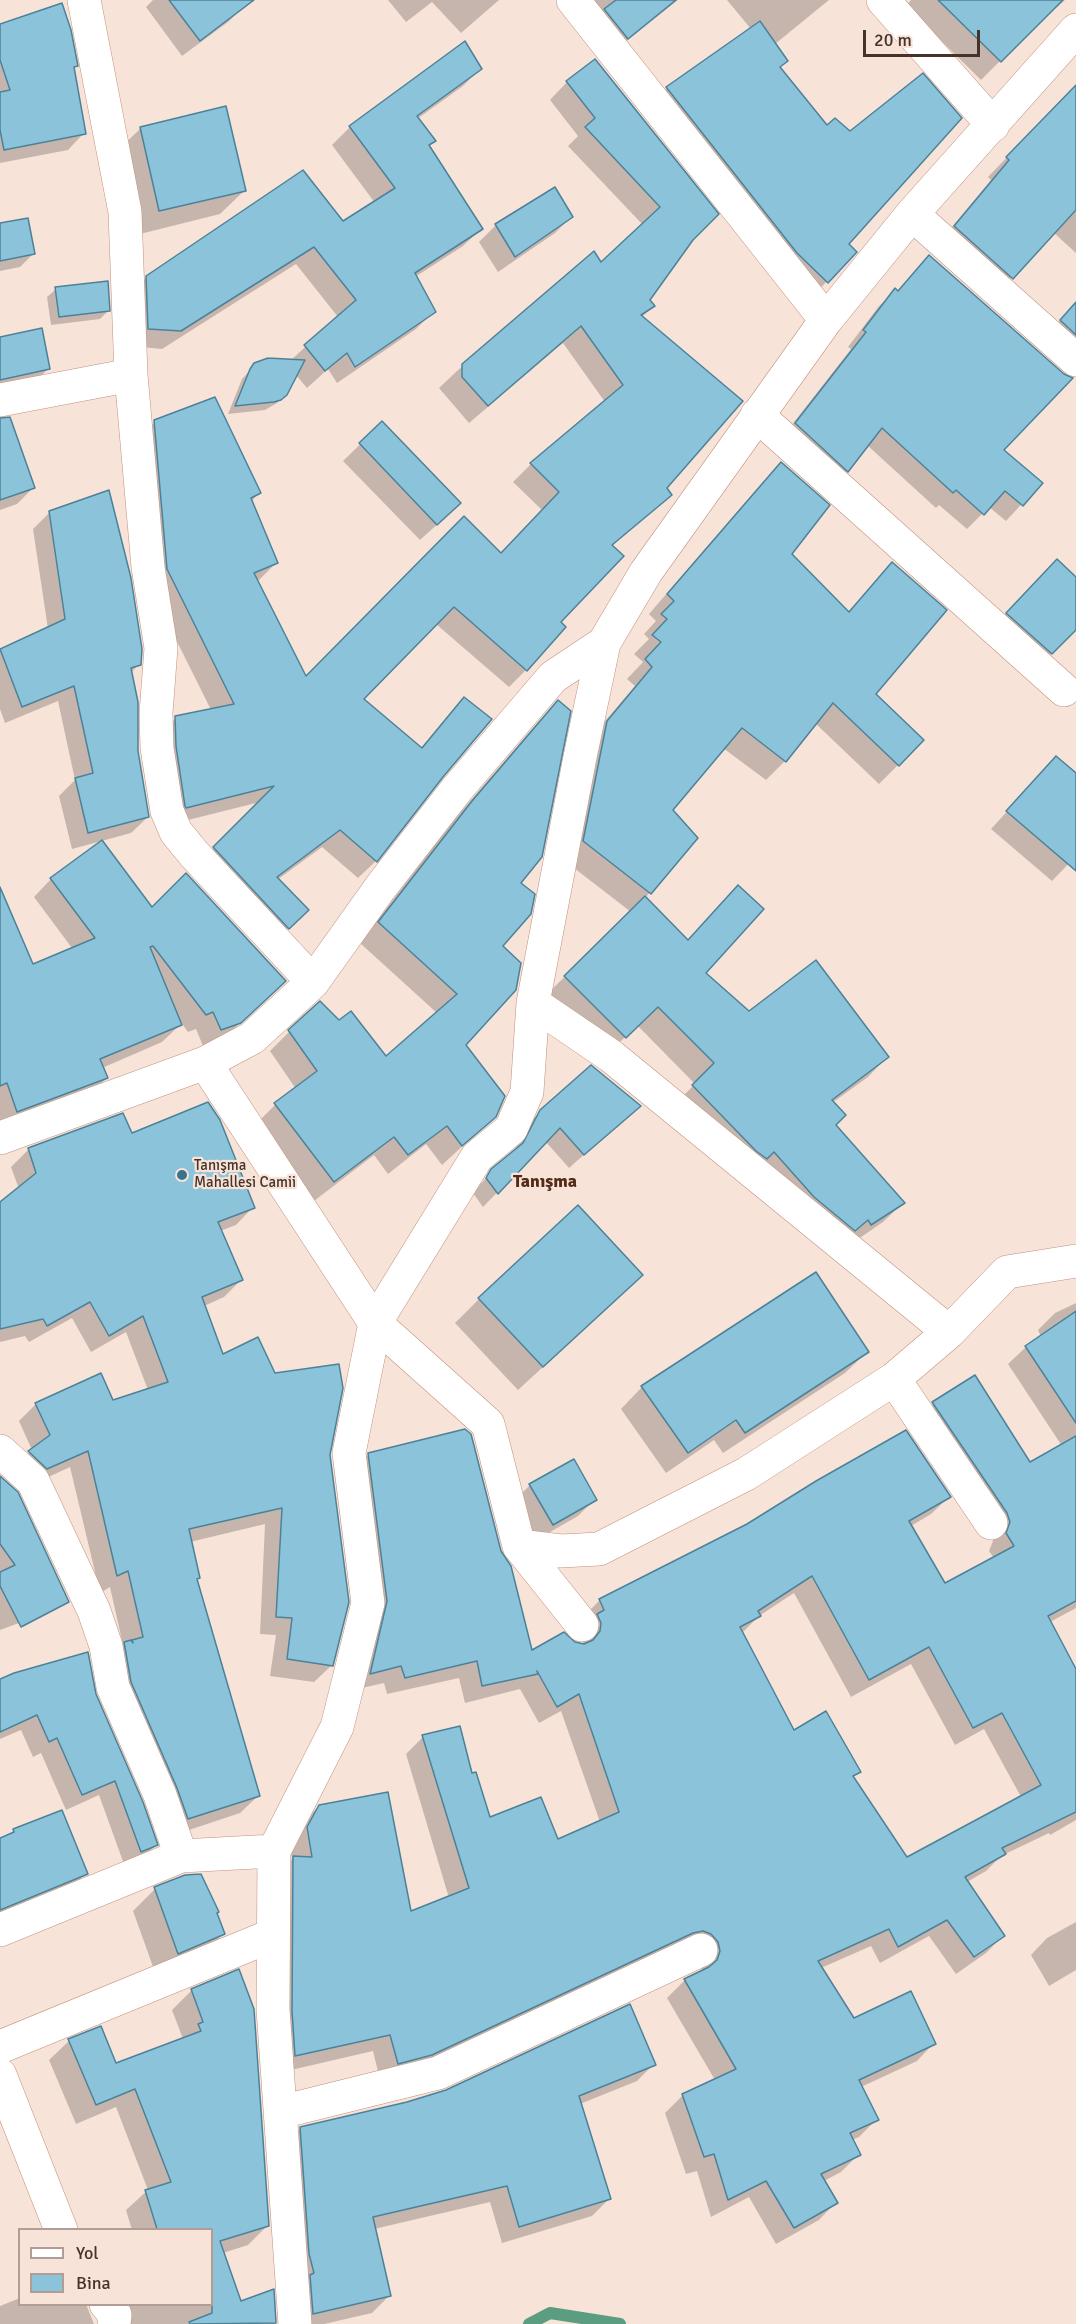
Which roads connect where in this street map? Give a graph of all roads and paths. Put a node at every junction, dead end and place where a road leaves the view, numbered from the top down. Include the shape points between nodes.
1 (84, 0) edge
2 (573, 0) edge
3 (883, 0) edge
4 (1076, 30) edge
5 (993, 124) junction
6 (912, 214) junction
7 (826, 320) junction
8 (1076, 360) edge
9 (131, 375) junction
10 (0, 399) edge
11 (757, 415) junction
12 (604, 643) junction
13 (1064, 690) dead end
14 (313, 982) junction
15 (533, 1003) junction
16 (205, 1063) junction
17 (0, 1138) edge
18 (1076, 1261) edge
19 (375, 1323) junction
20 (949, 1332) junction
21 (894, 1379) junction
22 (0, 1451) edge
23 (991, 1523) dead end
24 (519, 1546) junction
25 (582, 1624) dead end
26 (274, 1851) junction
27 (181, 1856) junction
28 (0, 1930) edge
29 (273, 1935) junction
30 (701, 1950) dead end
31 (0, 2047) edge
32 (0, 2075) edge
33 (280, 2112) junction
34 (61, 2228) edge
35 (108, 2306) edge
36 (114, 2324) edge
37 (295, 2324) edge

1 - 9 street via 125,212
2 - 7 street
3 - 5 street
4 - 5 street
5 - 6 street
6 - 7 street
6 - 8 street
7 - 11 street
9 - 10 street
9 - 14 street via 148,567 161,648 157,748 167,811 176,832 194,854
11 - 12 street via 646,572
11 - 13 street
12 - 14 street via 553,678 457,789
12 - 15 street
14 - 16 street via 252,1038
15 - 19 street via 527,1092 511,1129 477,1157
15 - 20 street via 611,1056
16 - 17 street
16 - 19 street
18 - 20 street via 1007,1272
19 - 24 street via 488,1424
19 - 26 street via 349,1453 368,1603 337,1727
20 - 21 street
21 - 23 street
21 - 24 street via 746,1474 599,1549 561,1551
22 - 27 street via 33,1480 94,1611 106,1646 113,1687 160,1795
24 - 25 street
26 - 27 street
26 - 29 street
27 - 28 street
29 - 31 street
29 - 33 street
30 - 33 street via 438,2073
32 - 34 street
33 - 37 street
35 - 36 street via 115,2315

